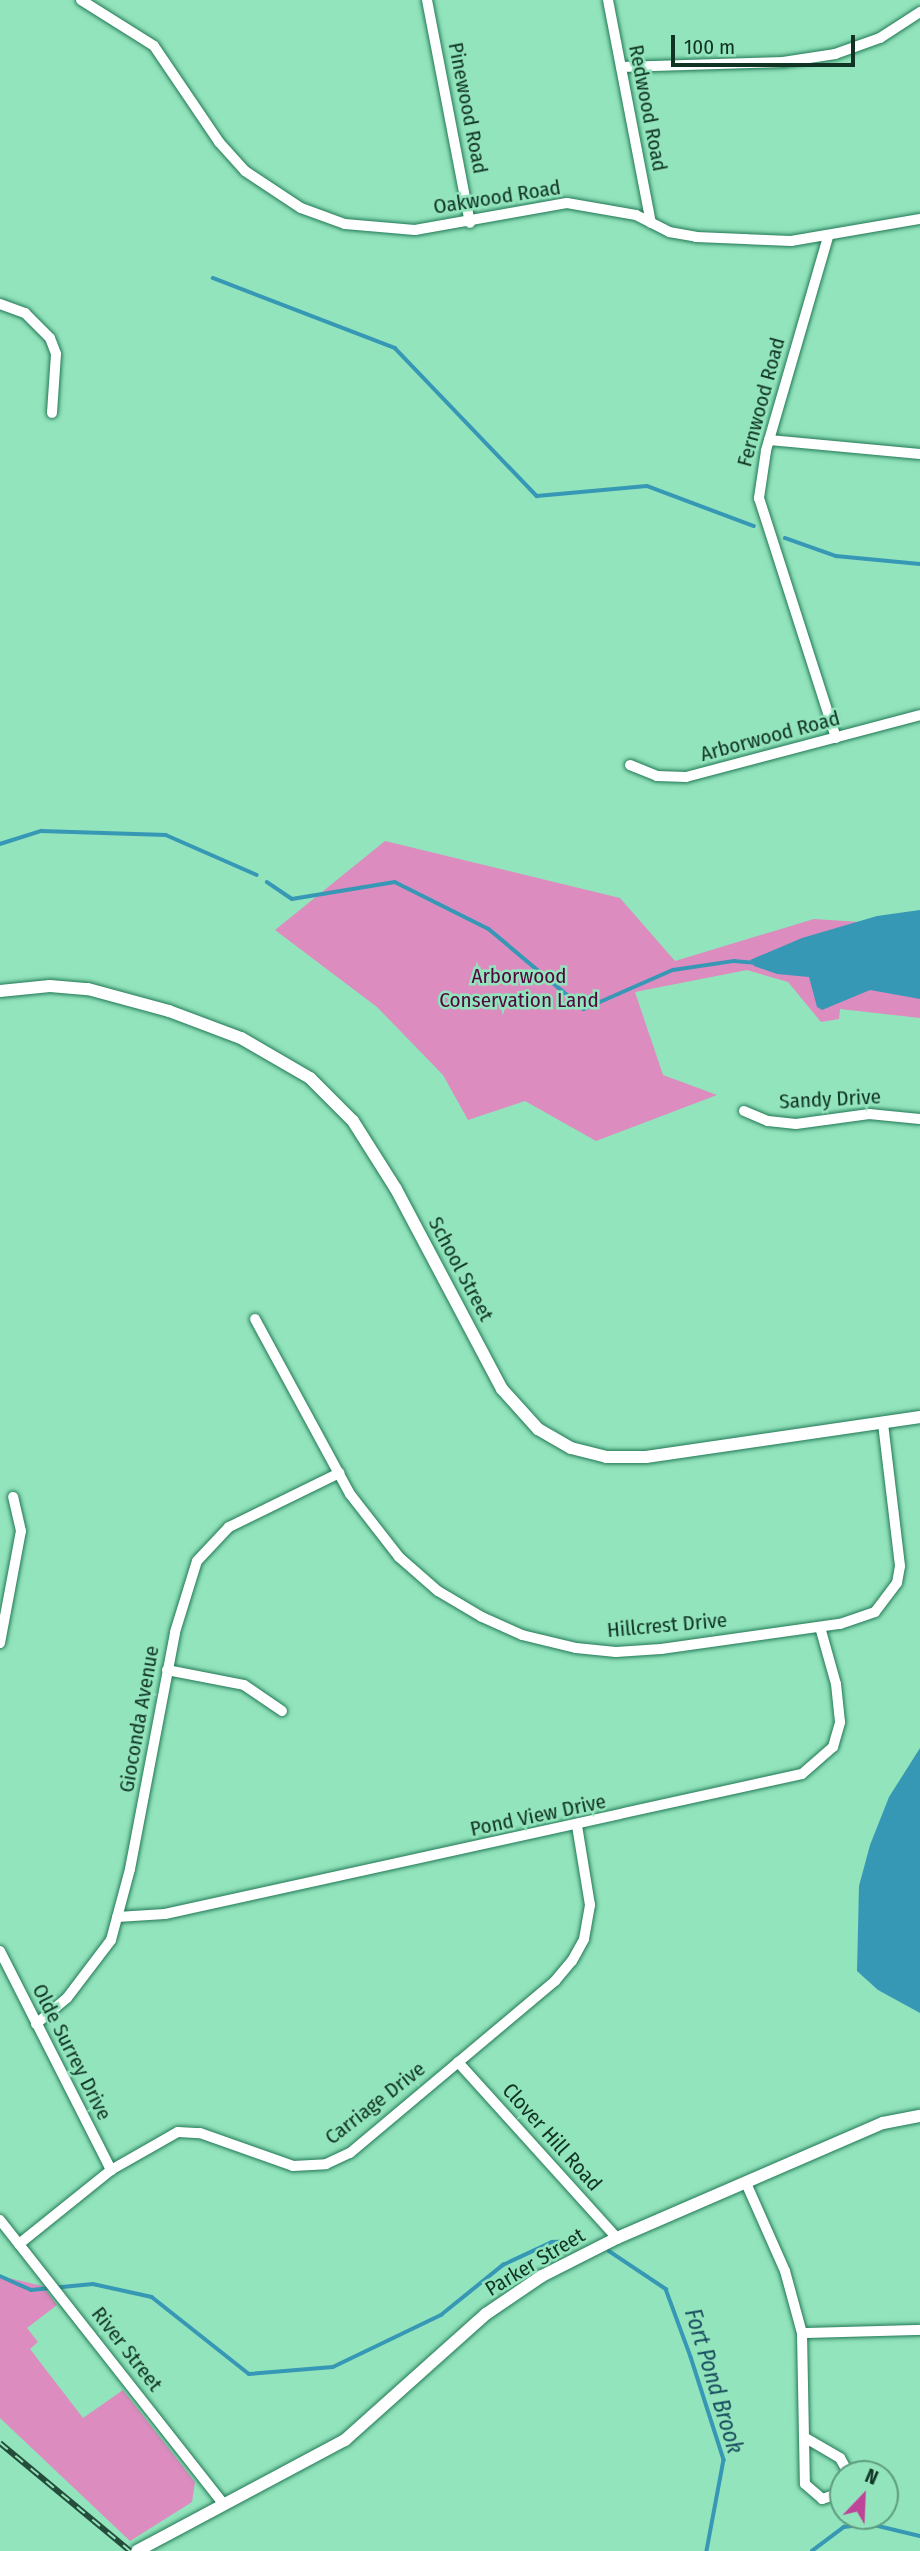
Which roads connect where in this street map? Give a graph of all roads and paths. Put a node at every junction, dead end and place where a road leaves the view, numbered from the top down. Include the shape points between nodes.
1 (81, 0) edge
2 (428, 0) edge
3 (608, 0) edge
4 (920, 12) edge
5 (621, 67) junction
6 (920, 219) edge
7 (470, 223) junction
8 (651, 223) junction
9 (828, 237) junction
10 (0, 304) edge
11 (52, 413) dead end
12 (769, 440) junction
13 (920, 454) edge
14 (920, 715) edge
15 (836, 738) junction
16 (630, 765) dead end
17 (0, 992) edge
18 (744, 1111) dead end
19 (920, 1119) edge
20 (255, 1319) dead end
21 (920, 1417) edge
22 (883, 1423) junction
23 (339, 1473) junction
24 (13, 1497) dead end
25 (820, 1626) junction
26 (0, 1643) edge
27 (167, 1670) junction
28 (282, 1712) dead end
29 (577, 1826) junction
30 (117, 1917) junction
31 (0, 1951) edge
32 (36, 2024) junction
33 (458, 2063) junction
34 (920, 2116) edge
35 (111, 2170) junction
36 (746, 2183) junction
37 (0, 2220) edge
38 (617, 2238) junction
39 (19, 2244) junction
40 (920, 2330) edge
41 (802, 2333) junction
42 (804, 2437) junction
43 (841, 2460) edge
44 (829, 2497) edge
45 (223, 2502) junction
46 (137, 2551) edge

1 - 7 street, Oakwood Road via 154,46 219,142 245,171 301,208 345,224 379,229
2 - 7 street, Pinewood Road
3 - 5 street, Redwood Road
4 - 5 street via 866,44 817,58
5 - 8 street, Redwood Road
6 - 9 street, Oakwood Road
7 - 8 street, Oakwood Road via 567,203 603,207
8 - 9 street, Oakwood Road via 696,237 791,241
9 - 12 street, Fernwood Road
10 - 11 street via 25,313 50,338 56,354
12 - 13 street
12 - 15 street, Fernwood Road via 760,476 761,510
14 - 15 street, Arborwood Road
15 - 16 street, Arborwood Road via 686,777 657,776
17 - 22 street, School Street via 51,986 88,989 169,1011 242,1038 310,1078 353,1121 396,1189 502,1389 555,1440 590,1455 624,1459
18 - 19 street, Sandy Drive via 768,1121 796,1124 869,1114
20 - 23 street, Hillcrest Drive
21 - 22 street, School Street
22 - 25 street, Hillcrest Drive via 901,1555 897,1583 875,1612
23 - 25 street, Hillcrest Drive via 381,1538 418,1574 470,1611 530,1637 616,1652
23 - 27 street, Gioconda Avenue via 243,1519 204,1550 184,1595
24 - 26 street via 21,1531
25 - 29 street, Pond View Drive via 836,1684 840,1722 833,1747 813,1767 789,1780
27 - 28 street via 244,1685
27 - 30 street, Gioconda Avenue
29 - 30 street, Pond View Drive via 165,1914
29 - 33 street, Carriage Drive via 590,1905 579,1950 555,1981
30 - 32 street, Gioconda Avenue via 97,1961 67,1998
31 - 32 street, Olde Surrey Drive
32 - 35 street, Olde Surrey Drive
33 - 35 street, Carriage Drive via 350,2153 326,2164 283,2164 186,2131 161,2140
33 - 38 street, Clover Hill Road
34 - 36 street, Parker Street via 883,2123
35 - 39 street, Carriage Drive
36 - 38 street, Parker Street
36 - 41 street via 785,2271
37 - 39 street, River Street
38 - 45 street, Parker Street via 542,2276 486,2314 345,2440
39 - 45 street, River Street
40 - 41 street
41 - 42 street
42 - 43 street
42 - 44 street via 804,2476 809,2491 822,2499
45 - 46 street, Parker Street

